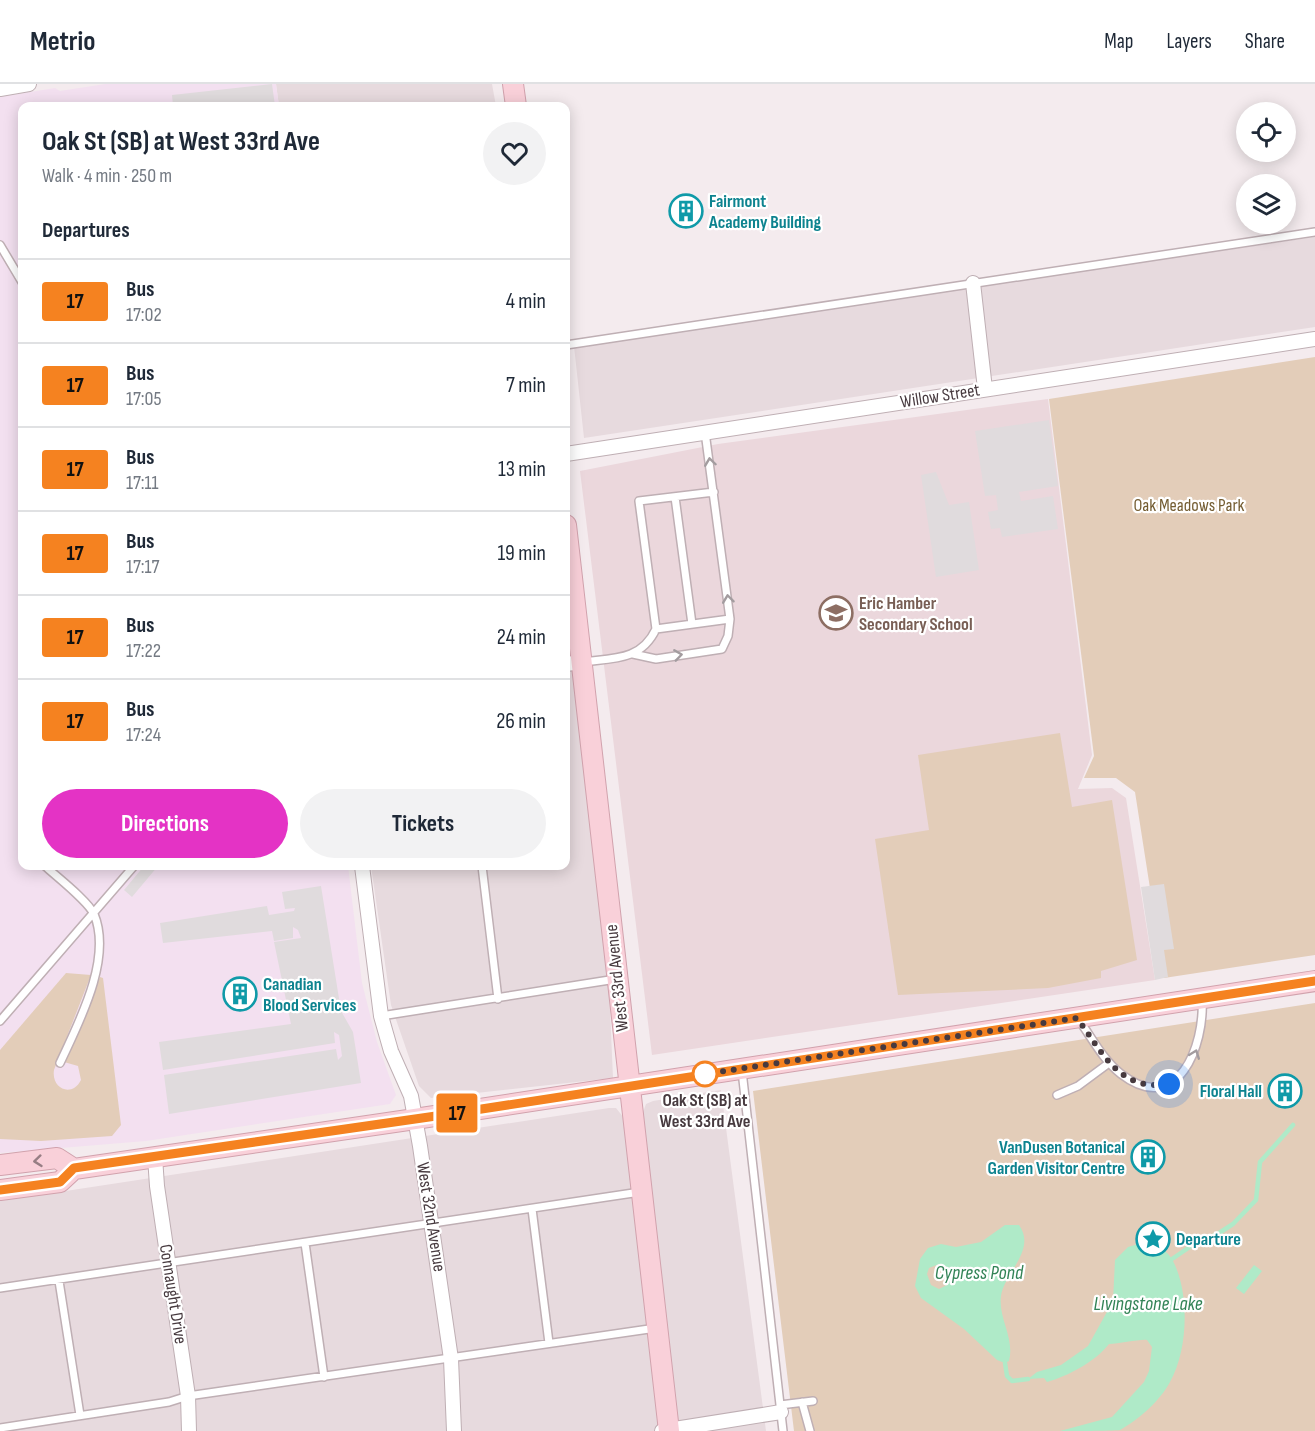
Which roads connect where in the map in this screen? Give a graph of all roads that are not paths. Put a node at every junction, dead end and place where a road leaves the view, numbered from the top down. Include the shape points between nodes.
1 (24, 84) edge
2 (513, 84) edge
3 (0, 88) edge
4 (515, 102) edge
5 (1315, 232) edge
6 (0, 245) edge
7 (18, 275) edge
8 (973, 283) junction
9 (1315, 339) edge
10 (570, 344) edge
11 (986, 389) junction
12 (705, 432) junction
13 (570, 453) edge
14 (714, 492) junction
15 (675, 496) junction
16 (570, 594) edge
17 (730, 619) junction
18 (692, 624) junction
19 (656, 629) junction
20 (633, 654) junction
21 (574, 663) edge
22 (49, 870) edge
23 (131, 870) edge
24 (363, 870) edge
25 (482, 870) edge
26 (93, 914) junction
27 (618, 979) junction
28 (1315, 981) edge
29 (1202, 998) junction
30 (498, 999) junction
31 (381, 1016) junction
32 (1077, 1018) junction
33 (0, 1021) edge
34 (1109, 1063) junction
35 (60, 1064) dead end
36 (741, 1068) junction
37 (628, 1086) junction
38 (1057, 1095) dead end
39 (415, 1119) junction
40 (155, 1157) junction
41 (0, 1165) edge
42 (74, 1168) junction
43 (0, 1190) edge
44 (640, 1192) junction
45 (532, 1209) junction
46 (432, 1223) junction
47 (305, 1243) junction
48 (169, 1263) junction
49 (59, 1281) junction
50 (0, 1288) edge
51 (656, 1328) junction
52 (549, 1343) junction
53 (451, 1359) junction
54 (324, 1377) junction
55 (188, 1396) junction
56 (813, 1401) dead end
57 (802, 1402) junction
58 (780, 1409) junction
59 (80, 1415) junction
60 (0, 1428) edge
61 (189, 1431) edge
62 (454, 1431) edge
63 (666, 1431) edge
64 (783, 1431) edge
65 (810, 1431) edge

1 - 3 street
2 - 4 main road
5 - 8 lane
6 - 7 lane
8 - 10 lane
8 - 11 street
9 - 11 street, Willow Street
11 - 12 street, Willow Street
12 - 13 street, Willow Street
14 -> 12 lane
14 - 15 lane
17 -> 14 lane
15 - 18 lane
15 - 19 lane via 639,501
16 - 21 main road, West 33rd Avenue
17 - 18 lane
20 -> 17 lane via 656,658 722,649
18 - 19 lane
19 - 20 lane via 649,644
20 - 21 lane
21 - 27 main road, West 33rd Avenue
22 - 26 lane
23 - 26 lane
24 - 31 street, West 32nd Avenue
25 - 30 lane
26 - 33 lane
26 - 35 lane via 98,942 95,976 87,1005
27 - 30 lane
27 - 37 main road, West 33rd Avenue
28 - 29 main road
29 - 32 main road
34 -> 29 lane via 1144,1086 1169,1084 1180,1077 1197,1051 1204,1019
30 - 31 lane
31 - 39 street, West 32nd Avenue via 411,1096
32 - 34 lane
32 - 36 main road
34 - 38 lane via 1078,1086
36 - 37 main road
36 - 58 lane
37 - 39 main road
37 - 44 main road, West 33rd Avenue
39 - 40 main road
39 - 46 street, West 32nd Avenue
40 - 42 main road
40 - 48 street, Connaught Drive
42 -> 41 main road via 57,1158
42 - 43 main road via 60,1182
44 - 45 lane
44 - 51 main road, West 33rd Avenue
45 - 46 lane
45 - 52 lane
46 - 47 lane
46 - 53 street, West 32nd Avenue
47 - 48 lane
47 - 54 lane
48 - 49 lane
48 - 55 street, Connaught Drive
49 - 50 lane
49 - 59 lane
51 - 52 lane
51 - 63 main road, West 33rd Avenue
52 - 53 lane
53 - 54 lane
53 - 62 street, West 32nd Avenue
54 - 55 lane
55 - 59 lane
55 - 61 street, Connaught Drive
56 - 57 lane
57 - 58 lane
57 - 65 lane
58 - 63 street
58 - 64 lane
59 - 60 lane

